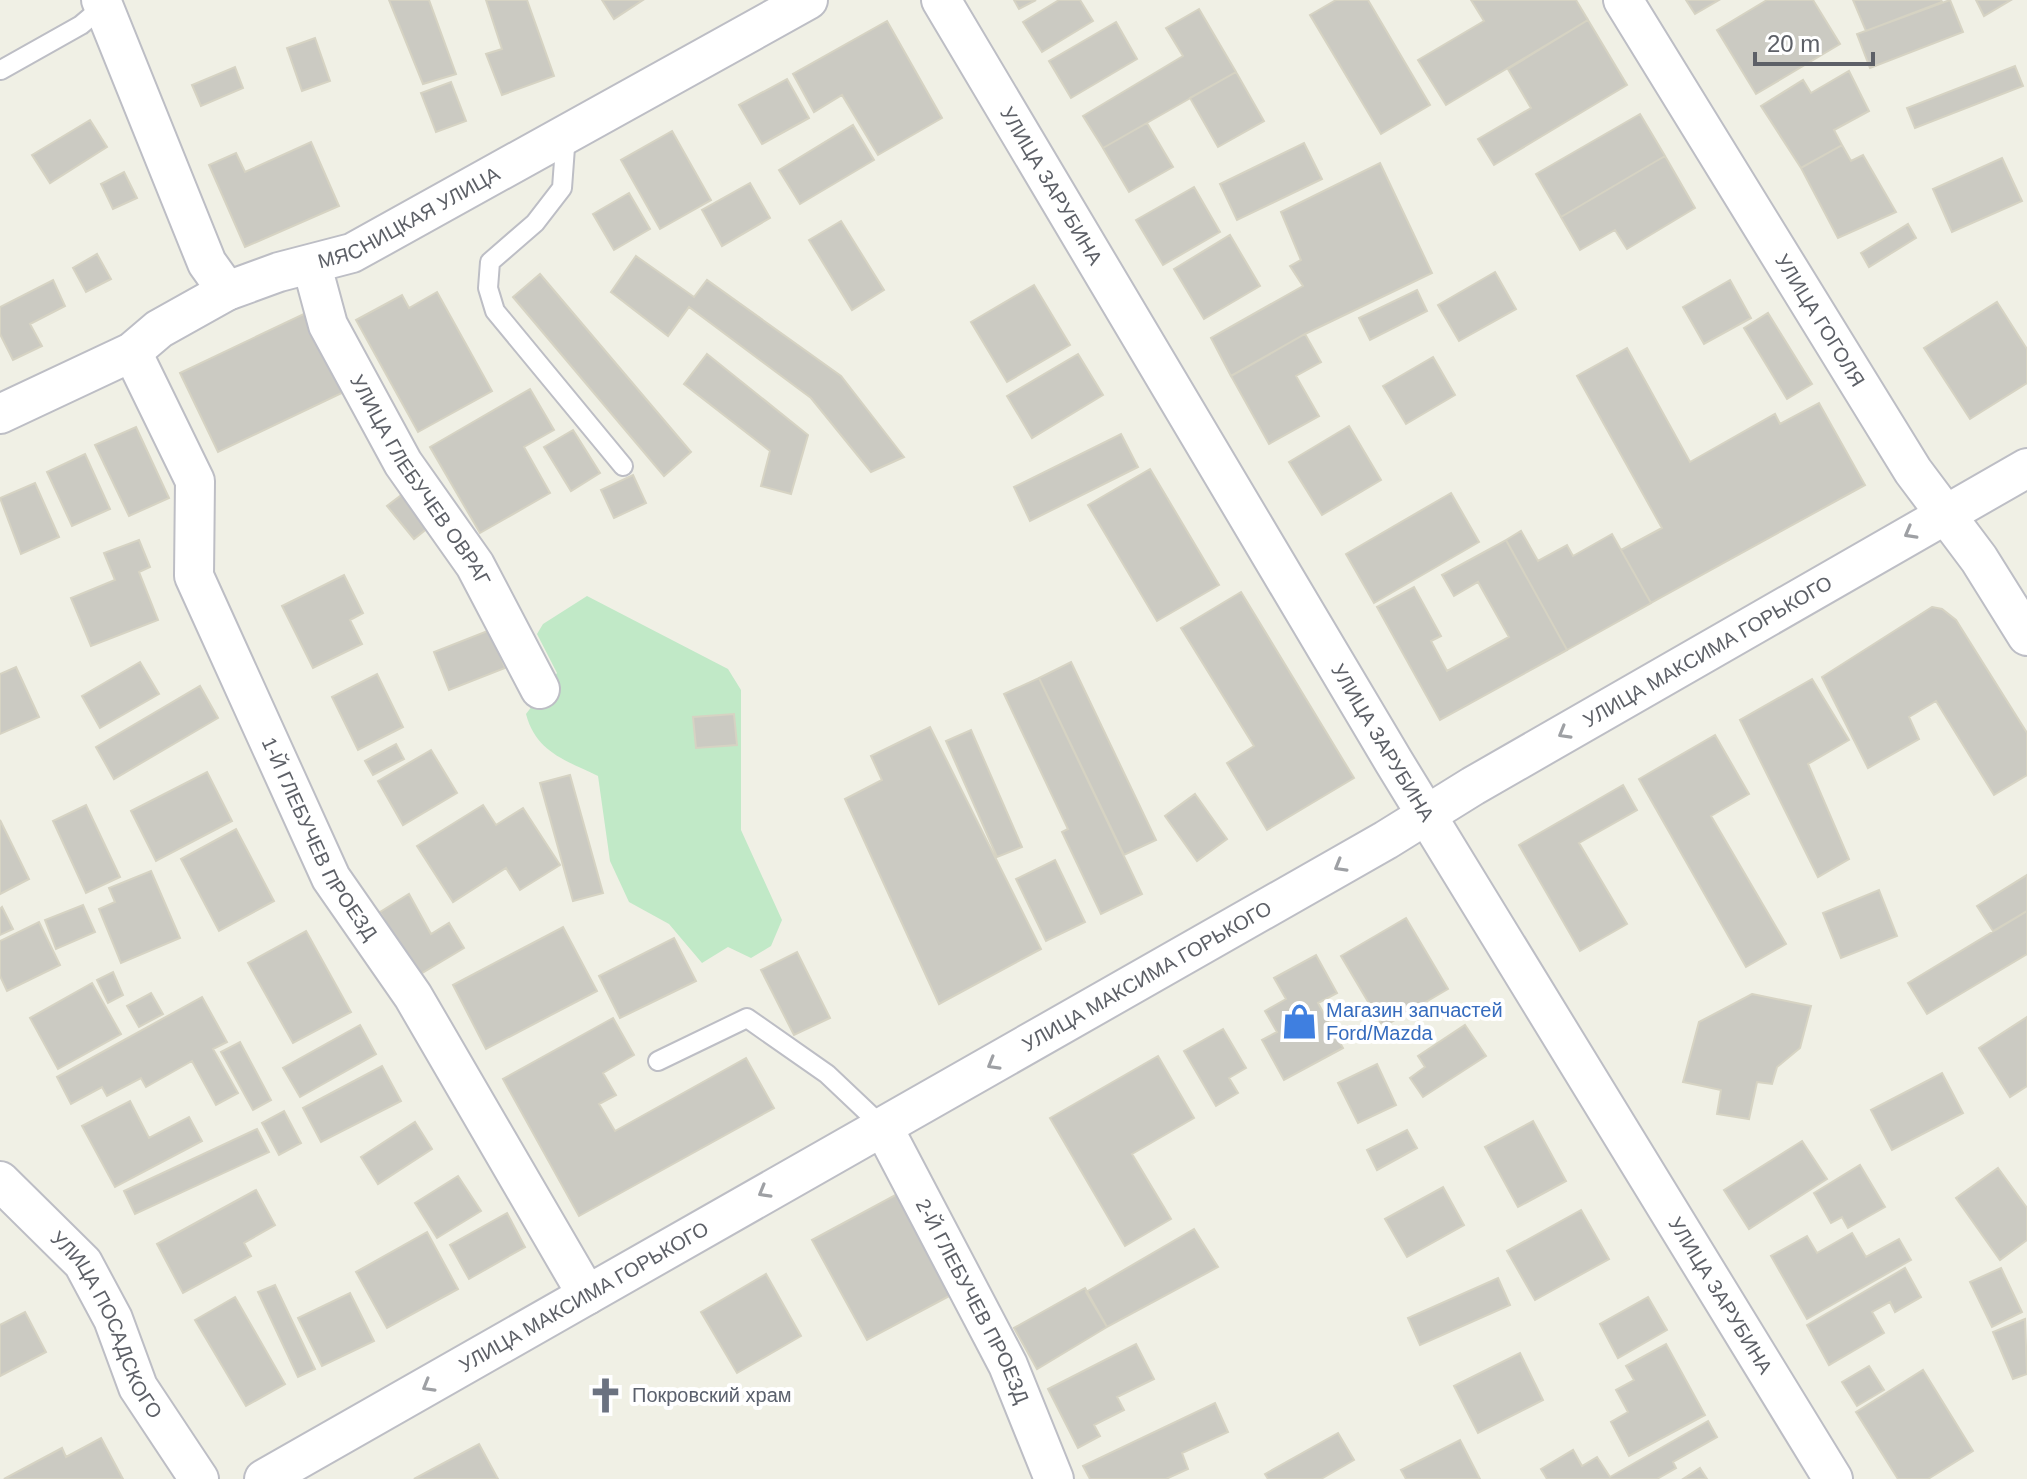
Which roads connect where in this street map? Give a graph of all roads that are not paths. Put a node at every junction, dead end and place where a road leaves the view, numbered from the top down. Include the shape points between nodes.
1 (808, 0) edge
2 (941, 0) edge
3 (1623, 0) edge
4 (101, 4) edge
5 (1, 70) edge
6 (566, 134) junction
7 (312, 266) junction
8 (227, 291) junction
9 (132, 352) junction
10 (0, 414) edge
11 (623, 466) dead end
12 (2027, 468) edge
13 (1946, 513) junction
14 (2027, 636) edge
15 (540, 689) dead end
16 (1428, 814) junction
17 (658, 1061) dead end
18 (883, 1127) junction
19 (0, 1181) edge
20 (587, 1295) junction
21 (199, 1479) edge
22 (264, 1479) edge
23 (1054, 1479) edge
24 (1833, 1479) edge

1 - 6 street, МЯСНИЦКАЯ УЛИЦА
2 - 16 street, УЛИЦА ЗАРУБИНА
3 - 13 street, УЛИЦА ГОГОЛЯ via 1913,471
4 - 5 lane via 81,25
4 - 8 street via 207,263
6 - 7 street, МЯСНИЦКАЯ УЛИЦА via 352,253
6 - 11 lane via 562,188 535,223 490,262 488,288 495,311
7 - 8 street, МЯСНИЦКАЯ УЛИЦА
7 - 15 street, УЛИЦА ГЛЕБУЧЕВ ОВРАГ via 328,325 403,463 475,565
8 - 9 street, МЯСНИЦКАЯ УЛИЦА via 159,329
9 - 10 street, МЯСНИЦКАЯ УЛИЦА
9 - 20 street, 1-Й ГЛЕБУЧЕВ ПРОЕЗД via 195,481 194,576 331,878 413,996
12 - 13 street, УЛИЦА МАКСИМА ГОРЬКОГО
13 - 14 street, УЛИЦА ГОГОЛЯ
13 -> 16 street, УЛИЦА МАКСИМА ГОРЬКОГО
16 -> 18 street, УЛИЦА МАКСИМА ГОРЬКОГО
16 - 24 street, УЛИЦА ЗАРУБИНА
17 - 18 lane via 747,1018 827,1074
18 -> 20 street, УЛИЦА МАКСИМА ГОРЬКОГО
18 - 23 street, 2-Й ГЛЕБУЧЕВ ПРОЕЗД via 977,1293
19 - 21 street, УЛИЦА ПОСАДСКОГО via 83,1263 113,1319 138,1387
20 -> 22 street, УЛИЦА МАКСИМА ГОРЬКОГО

